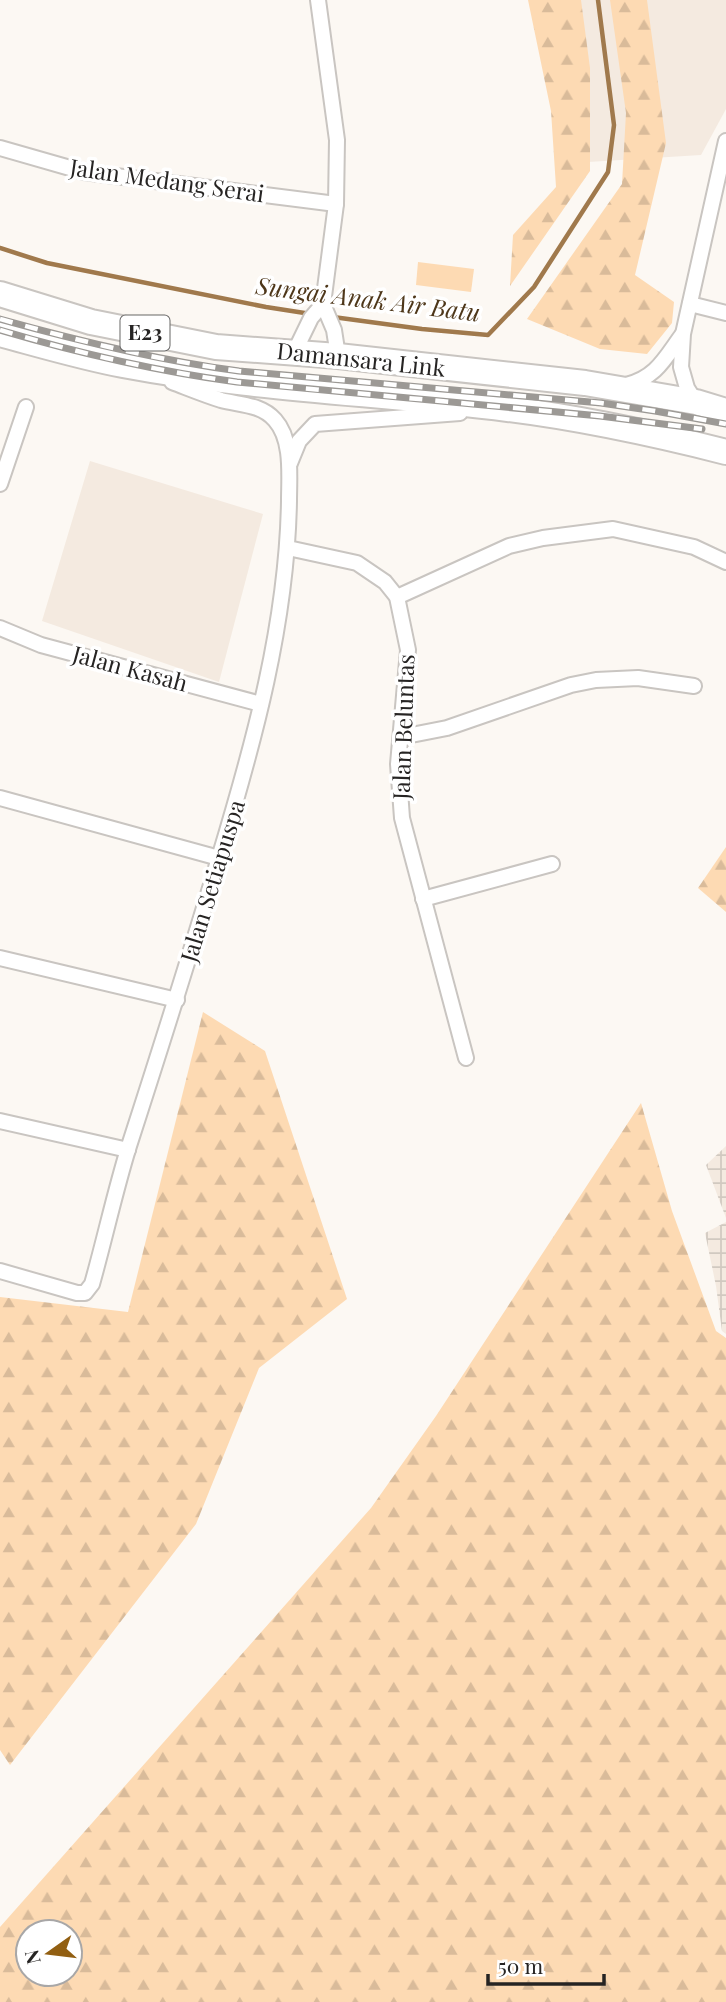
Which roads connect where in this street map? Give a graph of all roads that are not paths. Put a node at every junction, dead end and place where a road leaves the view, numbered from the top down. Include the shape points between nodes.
1 (318, 0) edge
2 (726, 141) edge
3 (0, 148) edge
4 (336, 204) junction
5 (0, 294) edge
6 (690, 304) junction
7 (322, 313) junction
8 (726, 313) edge
9 (0, 334) edge
10 (683, 334) junction
11 (295, 353) junction
12 (338, 356) junction
13 (124, 365) junction
14 (615, 387) junction
15 (696, 402) junction
16 (26, 407) dead end
17 (510, 409) junction
18 (726, 411) edge
19 (726, 452) edge
20 (290, 463) junction
21 (0, 484) edge
22 (288, 548) junction
23 (726, 562) edge
24 (397, 597) junction
25 (0, 628) edge
26 (694, 686) dead end
27 (261, 704) junction
28 (401, 737) junction
29 (0, 797) edge
30 (219, 858) junction
31 (552, 864) dead end
32 (423, 899) junction
33 (0, 958) edge
34 (177, 1000) junction
35 (466, 1058) dead end
36 (0, 1121) edge
37 (128, 1150) junction
38 (0, 1271) edge

1 - 4 street via 337,140
2 - 6 street
3 - 4 street, Jalan Medang Serai via 84,172
4 - 7 street
5 - 11 highway, Damansara Link / E23 via 91,321 216,347
6 - 8 street
6 - 10 street
7 - 11 street
7 - 12 street
9 - 13 highway, Damansara Link / E23
10 - 14 street via 659,367 642,381
10 - 15 street via 681,368
11 - 12 highway, Damansara Link / E23
12 - 14 highway, Damansara Link / E23
13 - 17 highway, Damansara Link / E23 via 220,380
13 - 20 street, Jalan Setiapuspa via 266,412 283,433
14 - 15 highway, Damansara Link / E23
15 - 18 highway, Damansara Link / E23
16 - 21 street
17 - 19 highway, Damansara Link / E23 via 665,436
17 - 20 street, Jalan Setiapuspa via 315,425 299,441
20 - 22 street, Jalan Setiapuspa
22 - 24 street via 358,563
22 - 27 street, Jalan Setiapuspa
23 - 24 street via 694,547 613,529 509,546
24 - 28 street, Jalan Beluntas via 408,650
25 - 27 street, Jalan Kasah via 41,645
26 - 28 street via 638,678 596,680 447,728
27 - 30 street, Jalan Setiapuspa
28 - 32 street, Jalan Beluntas via 401,818
29 - 30 street
30 - 34 street, Jalan Setiapuspa
31 - 32 street
32 - 35 street, Jalan Beluntas
33 - 34 street
34 - 37 street, Jalan Setiapuspa
36 - 37 street
37 - 38 street, Jalan Setiapuspa via 89,1290 77,1293

